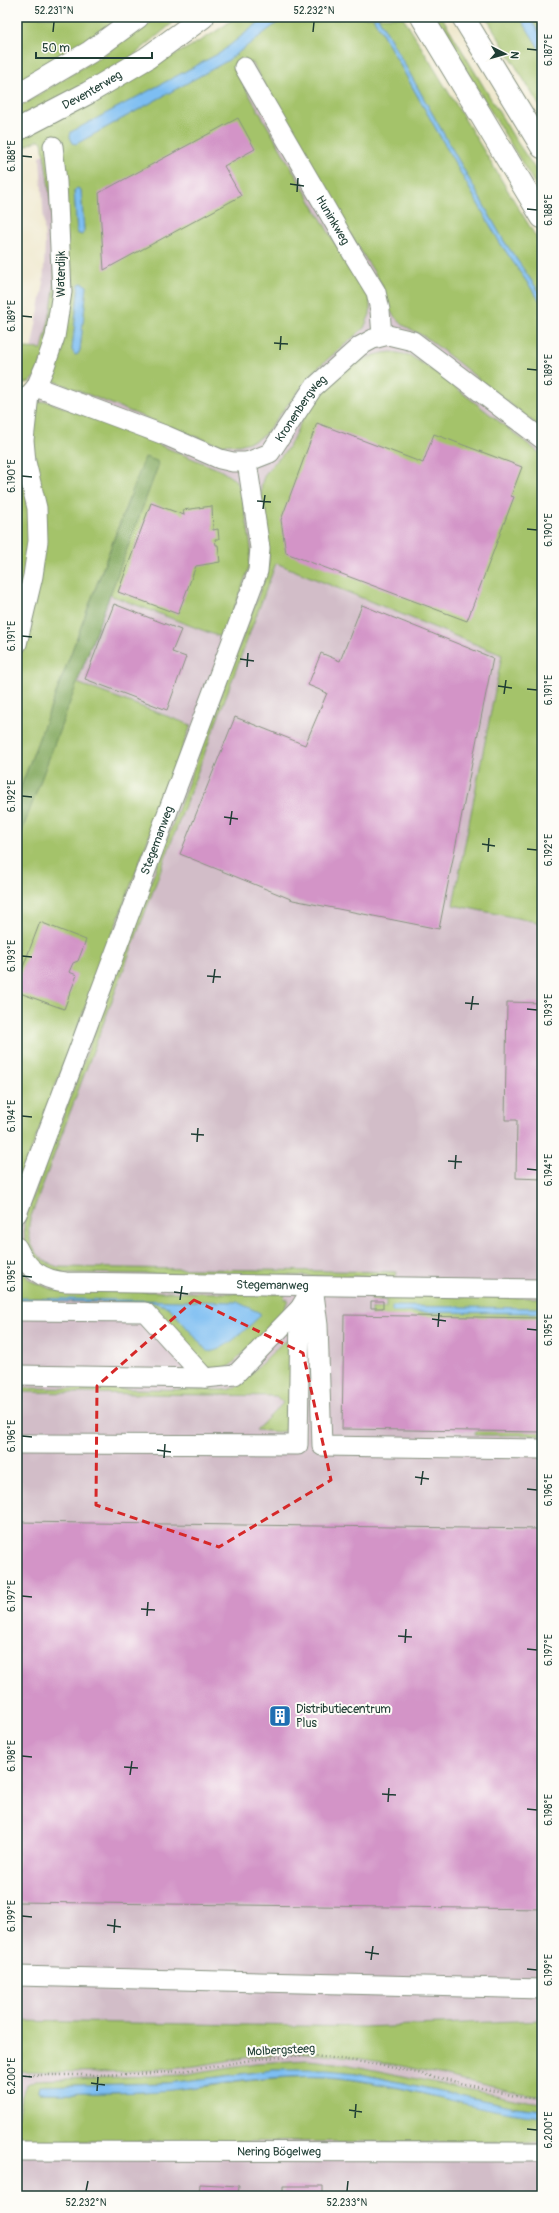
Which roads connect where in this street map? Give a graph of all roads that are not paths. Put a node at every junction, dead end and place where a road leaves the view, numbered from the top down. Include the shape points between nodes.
1 (138, 17) edge
2 (203, 17) edge
3 (422, 17) edge
4 (464, 17) edge
5 (244, 67) dead end
6 (17, 95) edge
7 (17, 130) edge
8 (53, 146) dead end
9 (542, 148) edge
10 (542, 217) edge
11 (382, 336) junction
12 (27, 391) edge
13 (17, 417) edge
14 (542, 439) edge
15 (247, 462) junction
16 (17, 644) edge
17 (17, 1214) edge
18 (17, 1247) edge
19 (313, 1286) junction
20 (542, 1288) edge
21 (300, 1308) junction
22 (17, 1311) edge
23 (17, 1375) edge
24 (205, 1378) junction
25 (17, 1444) edge
26 (298, 1445) junction
27 (322, 1446) junction
28 (542, 1449) edge
29 (17, 1976) edge
30 (542, 1989) edge
31 (17, 2151) edge
32 (542, 2152) edge

1 - 6 main road via 90,52
2 - 7 main road, Deventerweg via 147,58 88,93
3 - 10 main road
4 - 9 main road
5 - 11 street, Huninkweg via 376,292
8 - 12 street, Waterdijk via 58,190 62,292 55,337
11 - 14 street, Kronenbergweg via 397,336 413,341
11 - 15 street, Kronenbergweg via 367,342 326,376 301,405 270,453
12 - 13 street
12 - 15 street, Kronenbergweg via 167,436 220,459
12 - 16 street, Waterdijk via 24,440 26,462 37,508 38,540 33,576
15 - 17 street, Stegemanweg via 260,548 258,571
18 - 19 street, Stegemanweg via 28,1266 45,1278 56,1281
19 - 20 street, Stegemanweg
19 - 21 street
19 - 27 street via 318,1326
21 - 24 street via 235,1375
21 - 26 street
22 - 24 street via 145,1312
23 - 24 street
25 - 26 street
26 - 27 street
27 - 28 street
29 - 30 street
31 - 32 street, Nering Bögelweg

